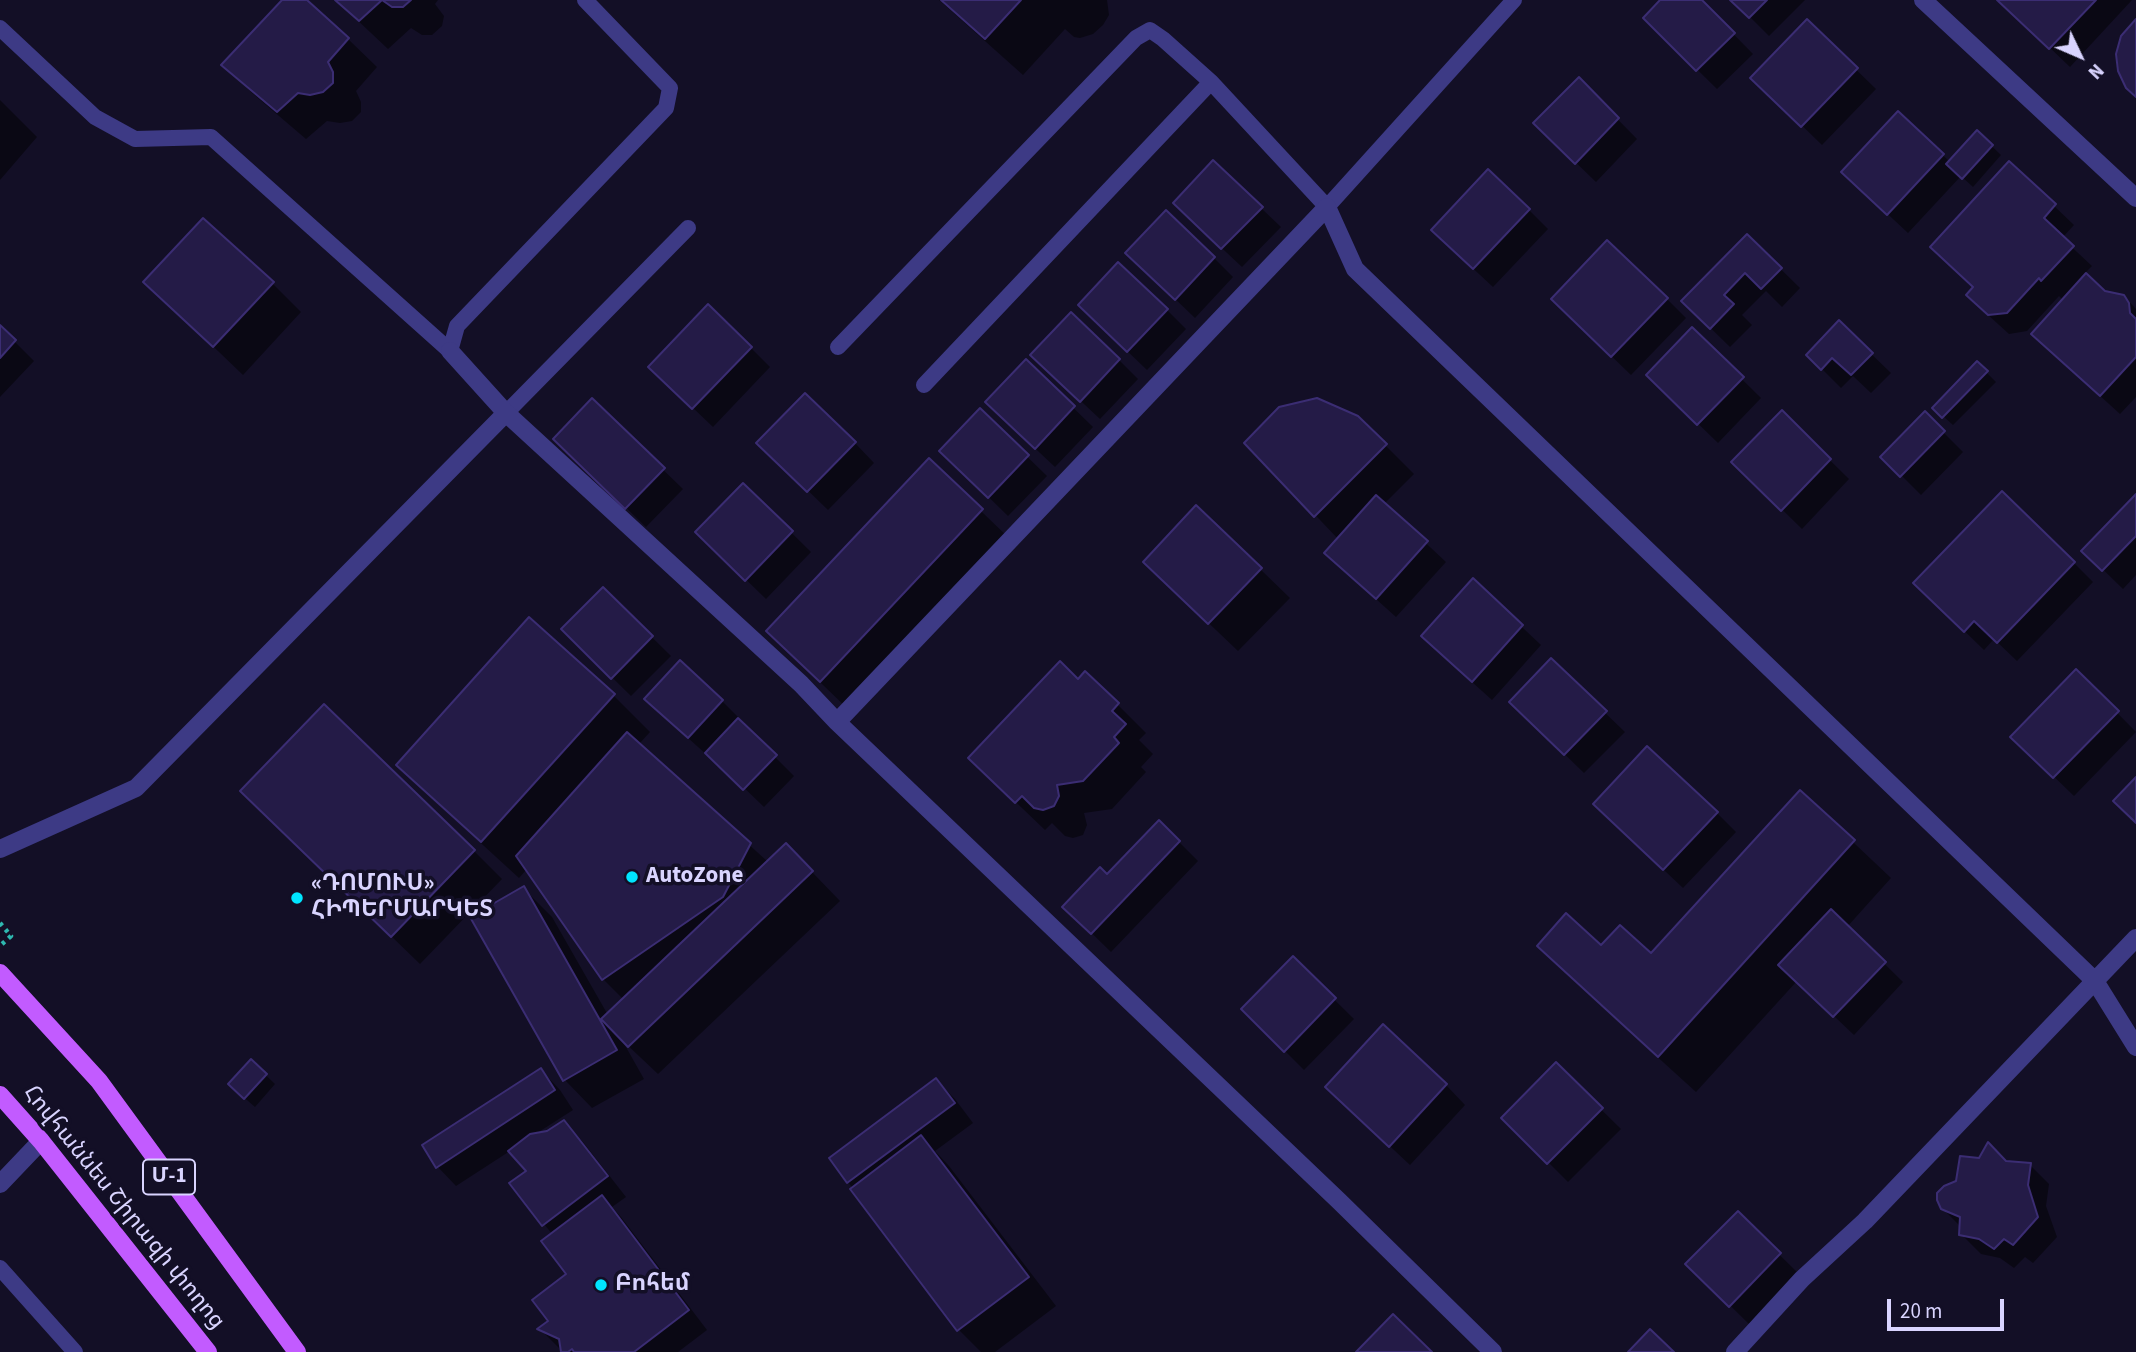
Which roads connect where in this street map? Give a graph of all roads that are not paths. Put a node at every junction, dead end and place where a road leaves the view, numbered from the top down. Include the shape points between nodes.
1 (585, 0) edge
2 (1514, 0) edge
3 (1923, 0) edge
4 (0, 29) edge
5 (1211, 82) junction
6 (2136, 198) edge
7 (1327, 207) junction
8 (688, 228) dead end
9 (838, 347) dead end
10 (450, 351) junction
11 (924, 385) dead end
12 (506, 413) junction
13 (837, 722) junction
14 (0, 849) edge
15 (2136, 938) edge
16 (0, 973) edge
17 (2095, 981) junction
18 (2136, 1046) edge
19 (0, 1095) edge
20 (41, 1140) junction
21 (0, 1184) edge
22 (0, 1268) edge
23 (75, 1352) edge
24 (208, 1352) edge
25 (297, 1352) edge
26 (1493, 1352) edge
27 (1735, 1352) edge

1 - 10 lane via 670,88 666,108 457,326
2 - 7 lane
3 - 6 street
4 - 10 lane via 95,117 135,139 211,137
5 - 7 lane
5 - 9 lane via 1150,30 1136,38
5 - 11 lane
7 - 13 street
7 - 17 street via 1355,269
8 - 12 lane
10 - 12 street
12 - 13 street
12 - 14 street via 136,788
13 - 26 street
15 - 17 street
16 - 25 main road, Հովհաննես Շիրազի փողոց / Մ-1 via 99,1081
17 - 18 street
17 - 27 street
19 - 20 main road, Հովհաննես Շիրազի փողոց
20 - 21 street
20 - 24 main road, Հովհաննես Շիրազի փողոց
22 - 23 lane

